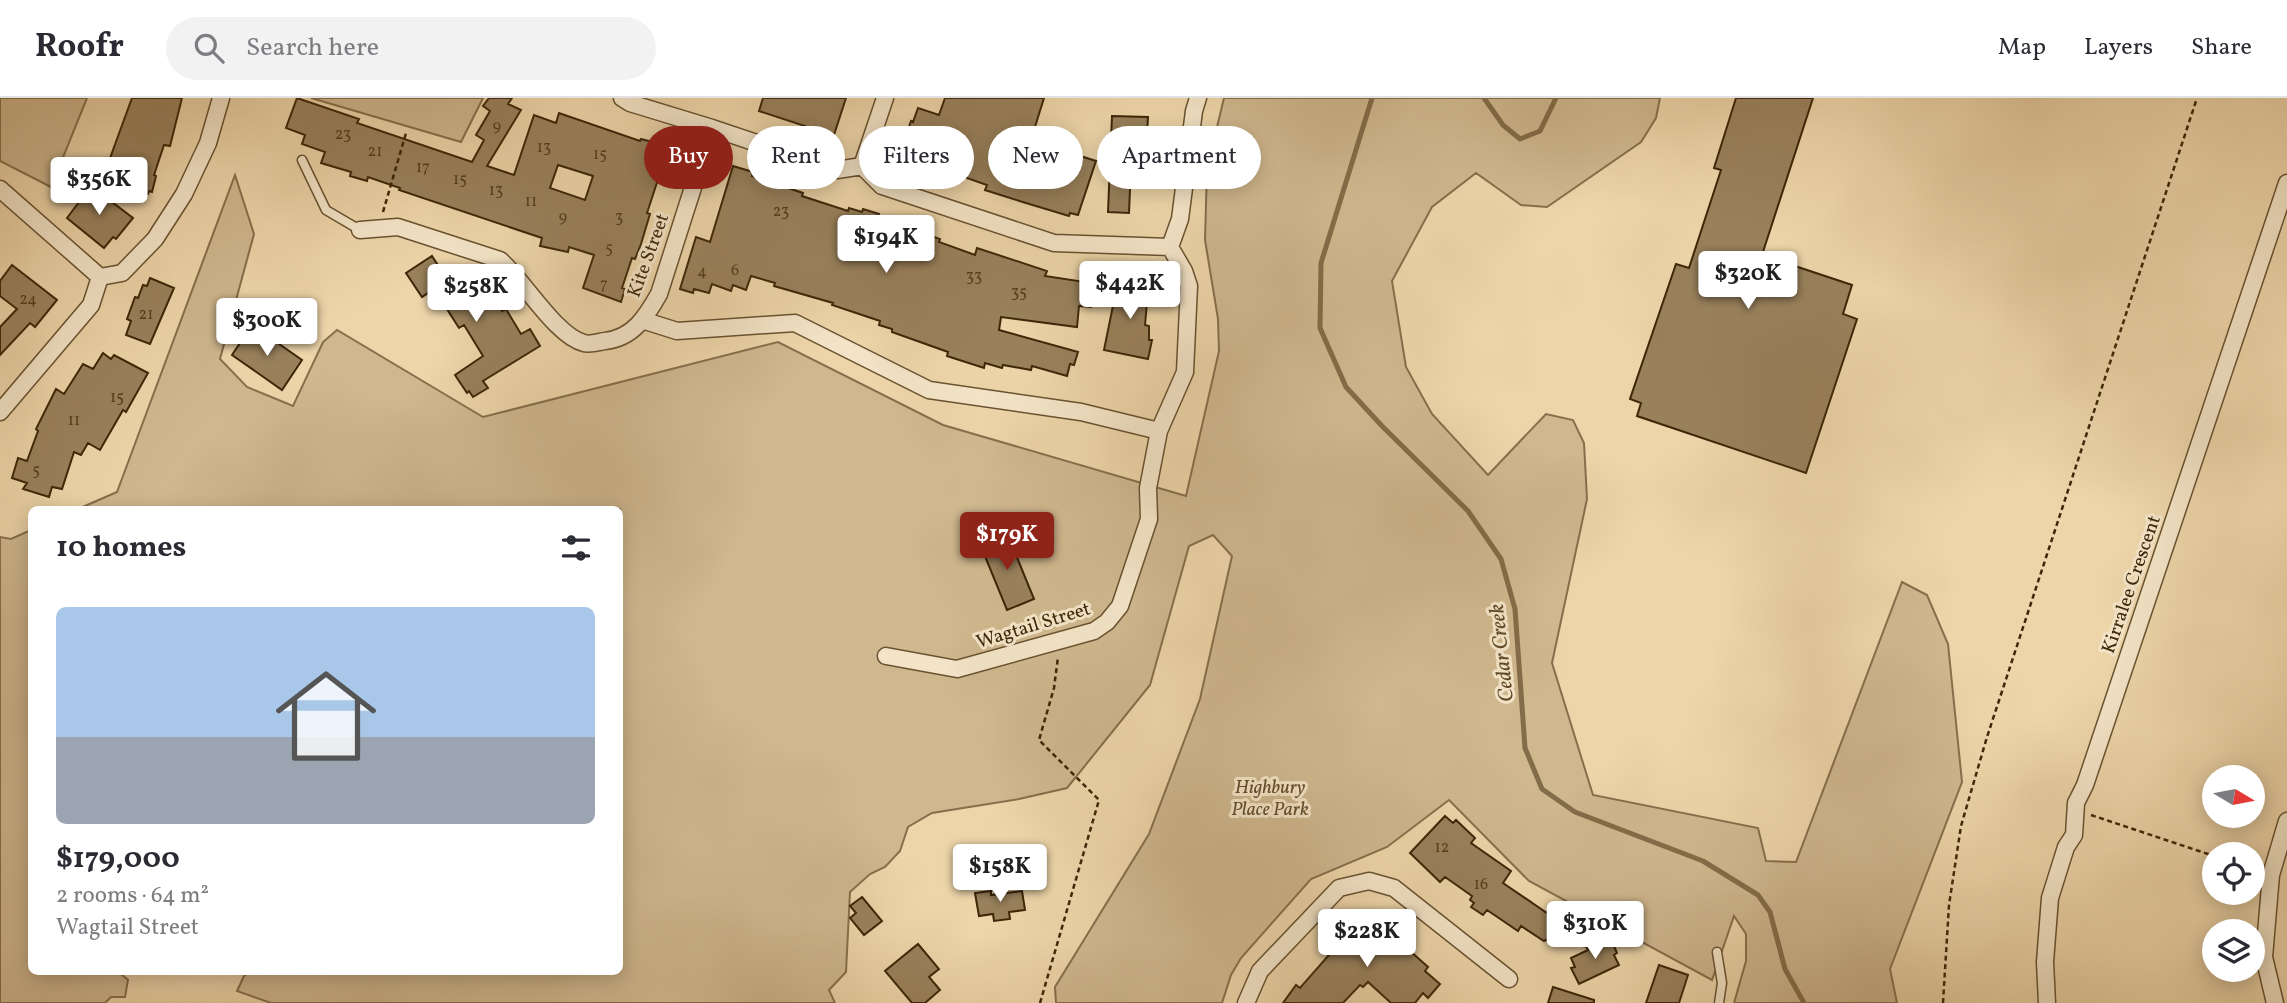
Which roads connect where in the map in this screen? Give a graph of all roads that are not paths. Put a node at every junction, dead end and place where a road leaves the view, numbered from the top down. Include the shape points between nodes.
1 (221, 98) edge
2 (622, 98) edge
3 (885, 98) edge
4 (1198, 98) edge
5 (705, 126) edge
6 (876, 126) edge
7 (733, 135) edge
8 (302, 160) dead end
9 (859, 166) edge
10 (2287, 183) edge
11 (0, 189) edge
12 (693, 189) edge
13 (891, 189) edge
14 (360, 230) joint
15 (1170, 247) junction
16 (100, 277) junction
17 (642, 320) junction
18 (0, 412) edge
19 (1159, 431) junction
20 (886, 656) dead end
21 (2287, 821) edge
22 (1717, 952) dead end
23 (1509, 979) dead end
24 (1245, 1003) edge
25 (1719, 1003) edge
26 (2047, 1003) edge
27 (2276, 1003) edge

1 - 16 street via 208,142 184,194 155,239 122,273
2 - 5 street
3 - 6 street
4 - 15 street via 1180,219
7 - 9 street via 836,170
8 - 14 lane via 326,210
10 - 26 street, Kirralee Crescent via 2076,803 2074,835 2050,898
11 - 16 street
12 - 17 street, Kite Street via 659,294
13 - 15 street via 1054,243
14 - 17 street, Kite Street via 398,227 500,260 564,332 584,344 612,341 633,332
15 - 19 street, Wagtail Street via 1189,286 1185,372
16 - 18 street via 91,305
17 - 19 street via 677,331 795,323 929,390 1081,412
19 - 20 street, Wagtail Street via 1148,488 1149,519 1120,606 1107,622 1094,631 957,669
21 - 27 street via 2272,874 2264,957
22 - 25 lane via 1722,983
23 - 24 street via 1394,888 1369,881 1339,888 1260,971

